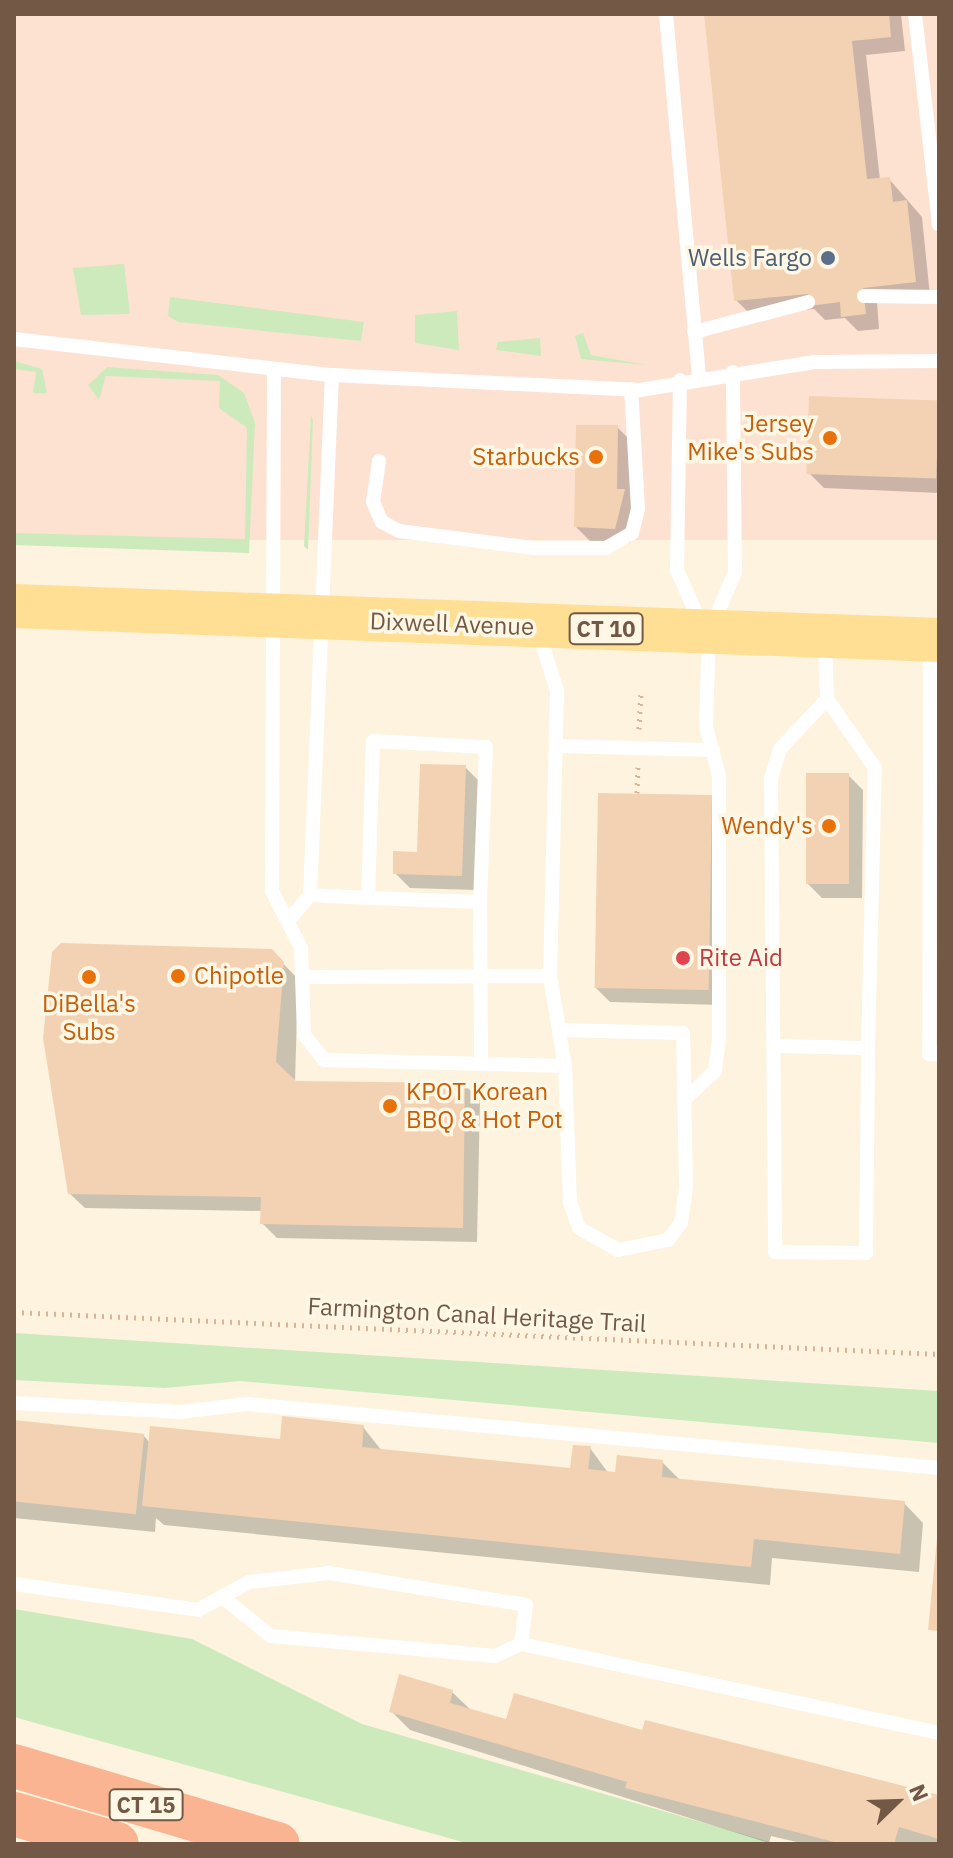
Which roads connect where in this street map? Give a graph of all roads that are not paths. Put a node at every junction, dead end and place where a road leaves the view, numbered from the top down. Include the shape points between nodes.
1 (666, 14) edge
2 (915, 14) edge
3 (939, 225) edge
4 (864, 296) dead end
5 (939, 297) edge
6 (808, 302) dead end
7 (694, 332) junction
8 (14, 339) edge
9 (939, 361) edge
10 (274, 369) junction
11 (733, 372) junction
12 (332, 375) junction
13 (699, 376) junction
14 (680, 380) junction
15 (631, 389) junction
16 (379, 461) dead end
17 (14, 606) edge
18 (273, 620) junction
19 (326, 621) junction
20 (536, 626) junction
21 (709, 633) junction
22 (825, 637) junction
23 (934, 640) edge
24 (827, 699) junction
25 (556, 746) junction
26 (713, 750) junction
27 (933, 758) edge
28 (310, 895) junction
29 (368, 898) junction
30 (480, 902) junction
31 (290, 919) junction
32 (550, 976) junction
33 (304, 977) junction
34 (481, 978) junction
35 (559, 1030) junction
36 (777, 1046) junction
37 (868, 1048) junction
38 (939, 1054) edge
39 (481, 1064) junction
40 (565, 1066) junction
41 (684, 1100) junction
42 (14, 1403) edge
43 (939, 1468) edge
44 (14, 1584) edge
45 (222, 1597) junction
46 (521, 1644) junction
47 (939, 1733) edge
48 (14, 1766) edge
49 (14, 1814) edge
50 (117, 1844) edge
51 (278, 1844) edge

1 - 7 lane
2 - 3 lane
4 - 5 lane
6 - 7 lane
7 - 13 lane
8 - 10 lane
9 - 11 lane
10 - 12 lane
10 - 18 lane
11 - 13 lane
11 - 21 lane via 735,572
12 - 15 lane
12 - 19 lane
13 - 14 lane
14 - 15 lane
14 - 21 lane via 677,570 682,593
15 - 16 lane via 638,509 632,533 606,548 534,548 399,531 382,522 373,502
17 - 18 main road, Dixwell Avenue / CT 10
18 - 19 main road, Dixwell Avenue / CT 10
18 - 31 lane via 272,891
19 - 20 main road, Dixwell Avenue / CT 10
19 - 28 lane
20 - 21 main road, Dixwell Avenue / CT 10
20 - 25 lane via 557,691
21 - 22 main road, Dixwell Avenue / CT 10
21 - 26 lane via 706,726
22 - 23 main road, Dixwell Avenue / CT 10
22 - 24 lane
23 - 27 lane
24 - 36 lane via 780,749 771,779
24 - 37 lane via 875,768
25 - 26 lane
25 - 32 lane
26 - 41 lane via 719,1037 715,1071
27 - 38 lane via 929,1054
28 - 29 lane
28 - 31 lane
29 - 30 lane
29 - 30 lane via 373,741 486,747
30 - 34 lane
31 - 33 lane
32 - 34 lane
32 - 35 lane
33 - 34 lane
33 - 39 lane via 304,1035 324,1060
34 - 39 lane
35 - 40 lane
35 - 41 lane via 683,1033
36 - 37 lane
36 - 37 lane via 775,1252 866,1253
39 - 40 lane
40 - 41 lane via 570,1202 579,1228 618,1250 668,1240 681,1223
42 - 43 lane via 180,1412 247,1404
44 - 45 lane via 198,1610
45 - 46 lane via 271,1636 328,1645 495,1656
45 - 46 lane via 249,1582 329,1573 526,1605
46 - 47 lane
48 - 51 highway, CT 15
49 - 50 highway, CT 15

